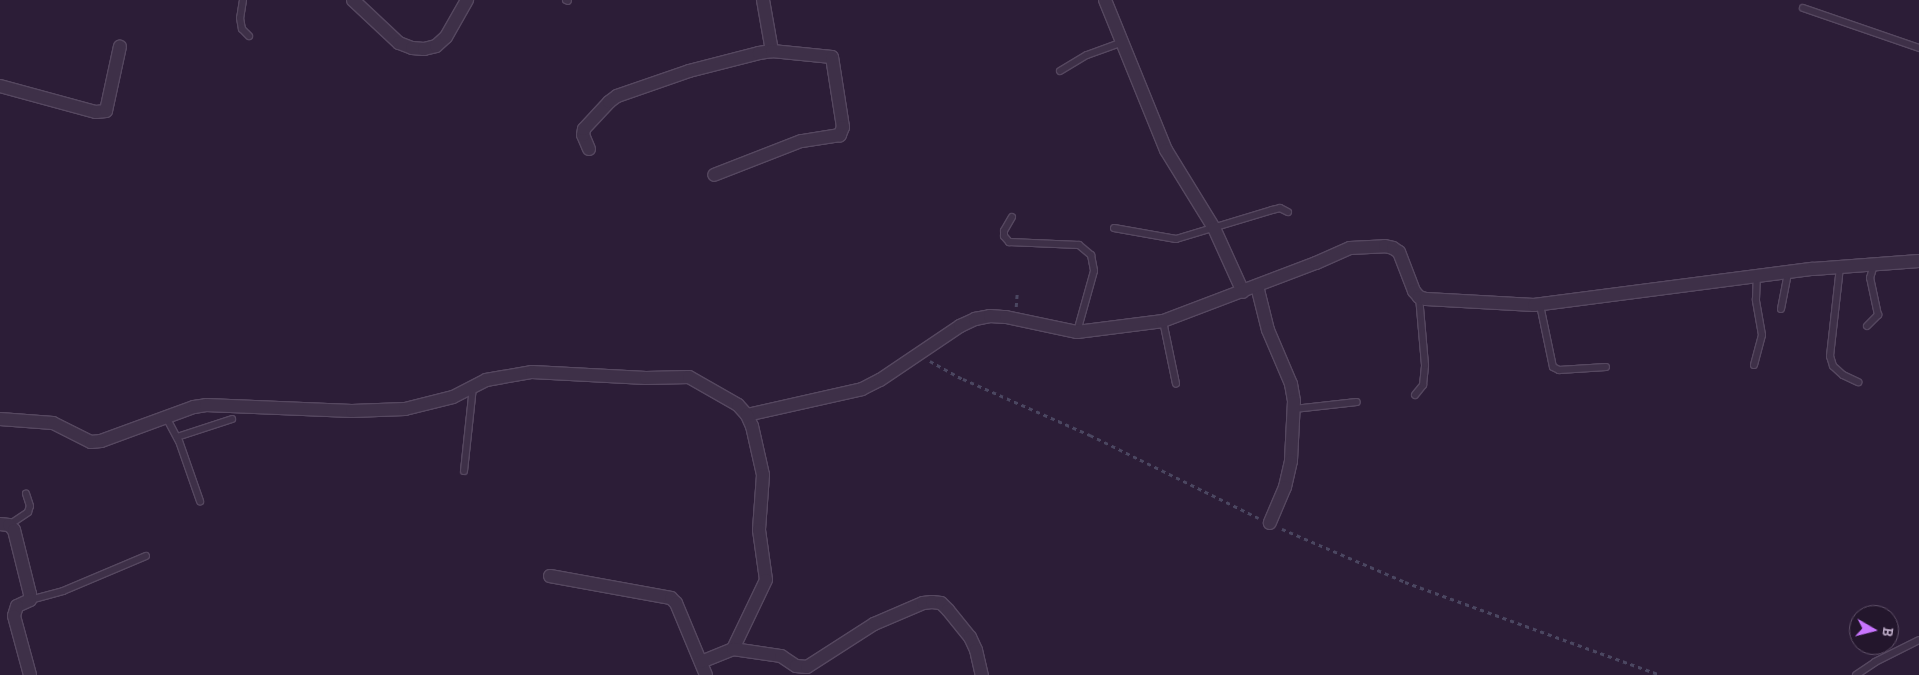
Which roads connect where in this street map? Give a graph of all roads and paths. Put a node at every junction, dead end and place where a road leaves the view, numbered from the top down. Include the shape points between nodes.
1 (243, 0) edge
2 (353, 0) edge
3 (467, 0) edge
4 (763, 0) edge
5 (1105, 0) edge
6 (1803, 8) dead end
7 (249, 36) dead end
8 (1122, 42) junction
9 (120, 46) dead end
10 (1919, 48) edge
11 (772, 51) junction
12 (1060, 71) dead end
13 (0, 86) edge
14 (589, 149) dead end
15 (714, 175) dead end
16 (1288, 212) dead end
17 (1012, 217) dead end
18 (1114, 228) dead end
19 (1214, 228) junction
20 (1919, 261) edge
21 (1874, 265) junction
22 (1840, 267) junction
23 (1788, 273) junction
24 (1757, 277) junction
25 (1257, 286) junction
26 (1242, 292) junction
27 (1419, 296) junction
28 (1540, 305) junction
29 (1782, 309) dead end
30 (1162, 320) junction
31 (1867, 326) dead end
32 (1077, 332) junction
33 (925, 350) junction
34 (1754, 365) dead end
35 (1606, 367) dead end
36 (1858, 382) dead end
37 (1176, 384) dead end
38 (473, 386) junction
39 (1415, 395) dead end
40 (1357, 402) dead end
41 (1294, 409) junction
42 (747, 415) junction
43 (166, 417) junction
44 (0, 419) edge
45 (232, 419) dead end
46 (177, 437) junction
47 (464, 471) dead end
48 (26, 494) dead end
49 (200, 501) dead end
50 (1270, 523) junction
51 (5, 524) edge
52 (146, 556) dead end
53 (550, 576) dead end
54 (30, 600) junction
55 (1919, 640) edge
56 (733, 649) junction
57 (701, 662) junction
58 (30, 675) edge
59 (706, 675) edge
60 (982, 675) edge
61 (1660, 675) edge
62 (1856, 675) edge

1 - 7 lane via 240,18 242,29
2 - 3 street via 399,42 424,49 436,46 446,37
4 - 11 street
5 - 8 street
6 - 10 lane
8 - 12 lane via 1087,54
8 - 19 street via 1166,150
9 - 13 street via 106,111 96,112
11 - 14 street via 689,71 617,96 584,129
11 - 15 street via 832,57 843,131 840,135 790,145
16 - 19 lane via 1280,208
17 - 32 lane via 1004,231 1009,242 1079,245 1091,255 1094,271
18 - 19 lane via 1176,239
19 - 26 street
20 - 21 street
21 - 22 street
21 - 31 lane via 1870,278 1878,315
22 - 23 street
22 - 36 lane via 1830,356 1842,376
23 - 24 street
23 - 29 lane
24 - 28 street
24 - 34 lane via 1756,300 1762,335
25 - 26 street
25 - 27 street via 1350,248 1385,246 1399,252
25 - 41 street via 1268,330 1290,384
26 - 30 street
27 - 28 street
27 - 39 lane via 1425,364 1423,385
28 - 35 lane via 1553,367 1560,370
30 - 32 street
30 - 37 lane
32 - 33 street via 990,316 960,326
33 - 42 street via 862,389
33 - 50 path via 928,359 938,366 1090,435
38 - 42 street via 486,380 532,372 684,377 698,381
38 - 43 street via 453,397 405,409 352,411 206,405
38 - 47 lane
40 - 41 lane
41 - 50 street via 1291,461 1285,487
42 - 56 street via 763,475 759,535 766,580
43 - 44 street via 91,442 53,424
43 - 46 lane
45 - 46 lane
46 - 49 lane
48 - 51 lane via 30,506 28,512
50 - 61 path via 1405,582
51 - 54 street via 14,530
52 - 54 lane via 63,591
53 - 57 street via 671,598
54 - 58 street via 17,606 14,616
55 - 62 lane
56 - 57 street
56 - 60 street via 781,656 796,666 808,667 874,624 923,603 941,604 952,614 976,650
57 - 59 street

